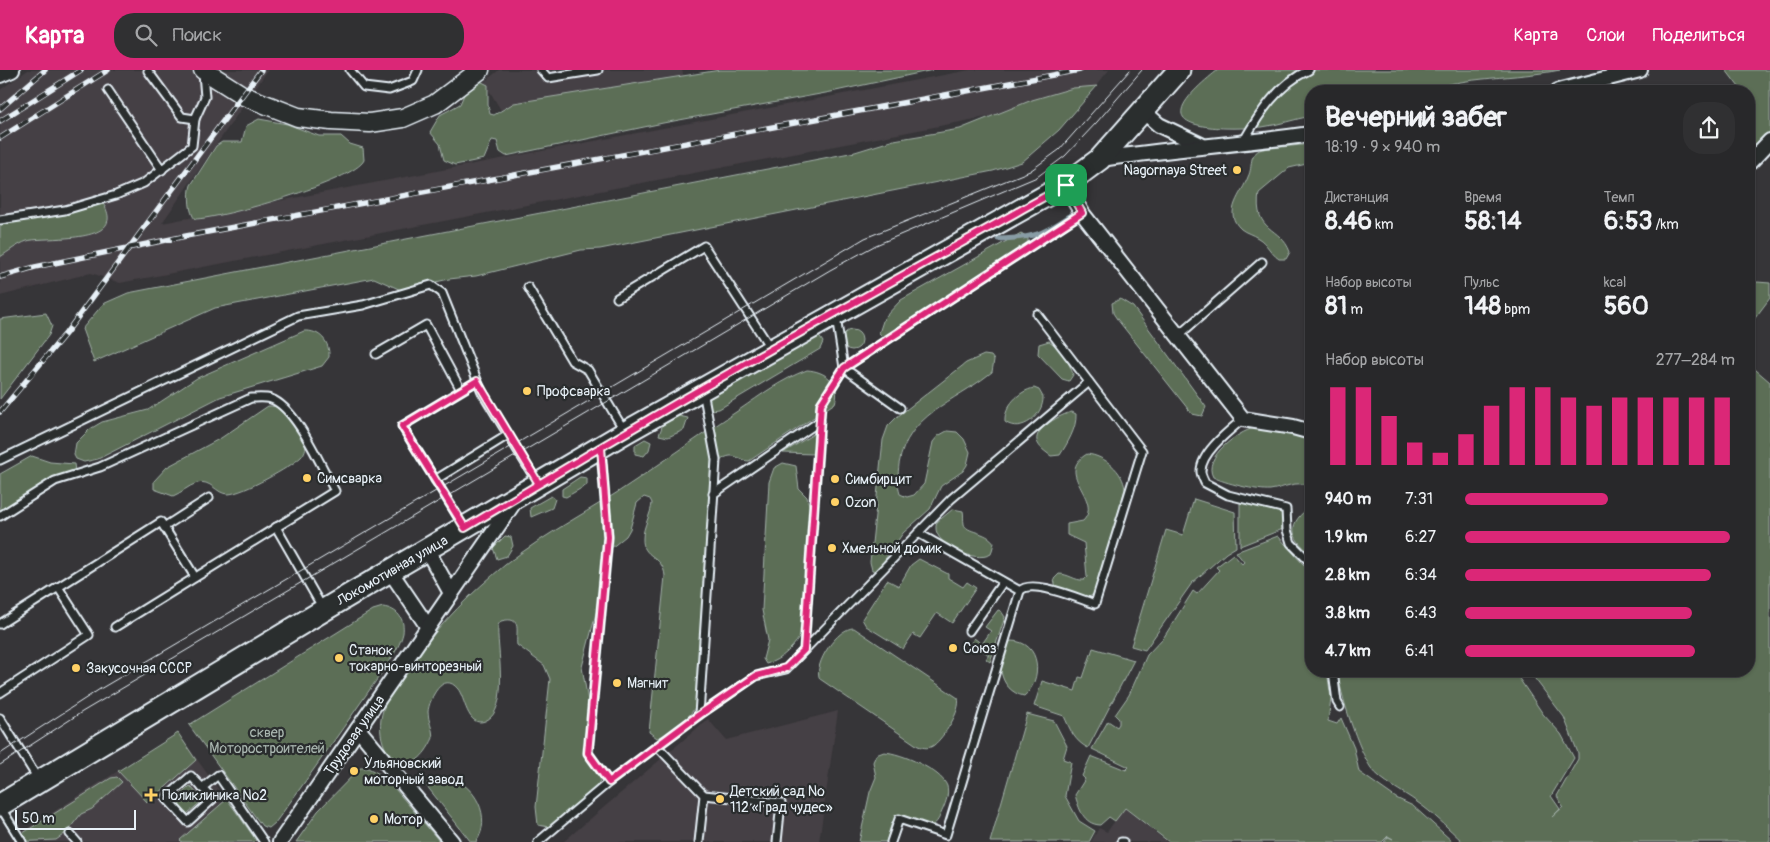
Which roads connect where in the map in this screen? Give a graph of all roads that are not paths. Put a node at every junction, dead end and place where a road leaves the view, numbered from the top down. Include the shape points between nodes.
1 (12, 70) edge
2 (203, 70) edge
3 (350, 70) edge
4 (418, 70) edge
5 (541, 70) edge
6 (598, 70) edge
7 (1178, 70) edge
8 (1309, 70) edge
9 (1640, 70) edge
10 (148, 71) edge
11 (479, 71) edge
12 (0, 75) edge
13 (1581, 85) edge
14 (108, 90) dead end
15 (1140, 114) junction
16 (195, 119) junction
17 (1305, 135) edge
18 (1770, 142) edge
19 (1242, 144) junction
20 (1202, 146) junction
21 (1755, 157) edge
22 (1100, 159) junction
23 (162, 170) junction
24 (1066, 185) junction
25 (1082, 213) junction
26 (0, 220) edge
27 (1262, 262) dead end
28 (528, 287) dead end
29 (617, 298) dead end
30 (836, 314) junction
31 (1037, 314) dead end
32 (1178, 336) junction
33 (771, 349) junction
34 (376, 354) dead end
35 (844, 368) junction
36 (477, 381) junction
37 (1088, 382) junction
38 (702, 388) junction
39 (461, 390) junction
40 (900, 408) dead end
41 (1243, 419) junction
42 (820, 421) junction
43 (1305, 430) edge
44 (626, 432) junction
45 (508, 436) junction
46 (601, 447) junction
47 (0, 460) edge
48 (435, 480) junction
49 (539, 484) junction
50 (713, 494) junction
51 (209, 498) dead end
52 (517, 498) junction
53 (0, 516) edge
54 (164, 527) junction
55 (276, 527) junction
56 (465, 528) junction
57 (918, 533) junction
58 (427, 550) junction
59 (1305, 557) edge
60 (390, 571) junction
61 (195, 578) junction
62 (1003, 582) junction
63 (58, 587) junction
64 (1020, 592) junction
65 (451, 593) junction
66 (324, 610) junction
67 (0, 624) edge
68 (115, 627) dead end
69 (428, 627) junction
70 (969, 631) dead end
71 (804, 650) junction
72 (1334, 677) edge
73 (0, 693) edge
74 (1340, 707) dead end
75 (699, 715) junction
76 (0, 718) edge
77 (358, 729) junction
78 (657, 746) junction
79 (39, 782) junction
80 (609, 782) junction
81 (202, 788) junction
82 (704, 795) junction
83 (0, 805) edge
84 (70, 834) dead end
85 (22, 842) edge
86 (77, 842) edge
87 (264, 842) edge
88 (280, 842) edge
89 (452, 842) edge
90 (538, 842) edge
91 (699, 842) edge
92 (777, 842) edge
93 (891, 842) edge

1 - 12 street
2 - 11 street via 244,96 282,112 331,121 370,123 403,118 435,104
2 - 16 lane via 205,97
3 - 4 lane via 364,87 388,90 414,81
5 - 6 lane via 548,78
7 - 15 main road, Локомотивная улица
8 - 19 lane via 1264,105
9 - 13 street
10 - 16 lane via 182,117
14 - 23 lane
15 - 20 street
15 - 22 main road, Локомотивная улица
16 - 23 lane via 192,146
17 - 19 street
18 - 21 street
19 - 20 street
20 - 22 street
22 - 24 main road, Локомотивная улица
23 - 26 lane via 144,183 89,204
24 - 25 street
24 - 30 main road, Локомотивная улица
25 - 32 street
25 - 35 lane
27 - 32 lane
28 - 44 lane via 572,361 588,370
29 - 33 lane via 704,246
30 - 33 main road, Локомотивная улица
30 - 35 lane
31 - 37 lane
32 - 41 street
33 - 38 main road, Локомотивная улица
34 - 39 lane via 426,325
35 - 40 lane
35 - 42 lane via 821,404
36 - 39 lane
36 - 45 lane
36 - 47 lane via 442,293 431,285 363,305 298,316
37 - 57 lane via 951,499
37 - 64 lane via 1142,451 1095,604 1039,586 1026,586
38 - 44 main road, Локомотивная улица
38 - 50 lane via 716,460
39 - 48 lane via 402,426
41 - 43 street
41 - 59 lane via 1218,440 1205,459 1201,471 1205,483 1228,495 1286,509 1287,530 1292,543
42 - 50 lane
42 - 71 lane
44 - 46 main road, Локомотивная улица
45 - 48 lane
45 - 49 lane
46 - 49 main road, Локомотивная улица
46 - 80 lane via 608,537 588,753
48 - 56 lane
49 - 52 main road, Локомотивная улица
50 - 75 lane
51 - 54 lane
52 - 56 main road, Локомотивная улица
52 - 65 street, Трудовая улица
53 - 55 lane via 55,481 100,467 251,398 270,399 283,406 298,424 335,491
54 - 61 lane
54 - 63 lane via 161,522
55 - 61 lane
55 - 66 lane
56 - 58 main road, Локомотивная улица
57 - 62 lane
57 - 71 lane
58 - 60 main road, Локомотивная улица
58 - 65 street
60 - 66 main road, Локомотивная улица
60 - 69 street
61 - 68 lane
62 - 64 lane
62 - 70 lane
63 - 67 lane
63 - 73 lane via 89,636
64 - 93 lane via 946,835 899,819
65 - 69 street, Трудовая улица
66 - 79 main road, Локомотивная улица
69 - 77 street, Трудовая улица
71 - 75 lane via 786,668 756,676
72 - 74 lane
75 - 78 lane
76 - 79 lane
77 - 88 street, Трудовая улица
77 - 89 street
78 - 80 lane
78 - 82 lane
79 - 83 main road, Локомотивная улица
80 - 90 lane
81 - 81 lane via 191,776 166,798 188,822 212,799
81 - 87 lane via 218,775
82 - 91 lane
82 - 92 lane via 781,803
83 - 85 lane
84 - 86 lane

